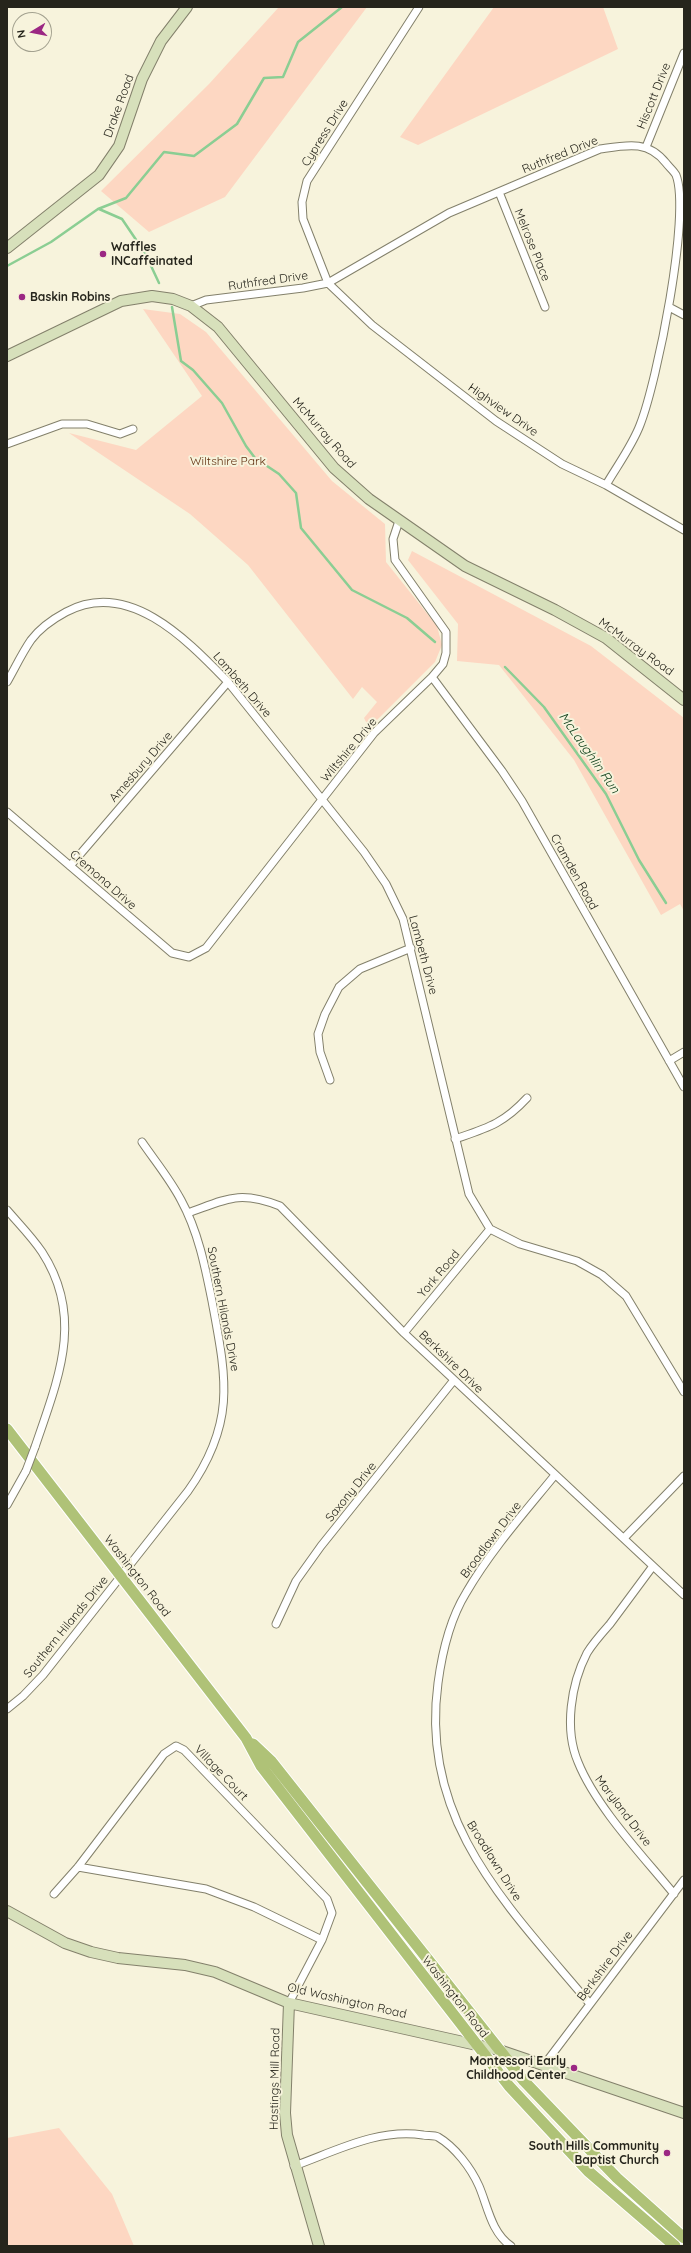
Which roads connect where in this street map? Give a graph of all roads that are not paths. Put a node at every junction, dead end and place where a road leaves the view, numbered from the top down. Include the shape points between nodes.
1 (187, 7) edge
2 (419, 7) edge
3 (684, 53) edge
4 (646, 147) junction
5 (499, 192) junction
6 (7, 248) edge
7 (328, 283) junction
8 (191, 306) junction
9 (545, 307) dead end
10 (669, 307) junction
11 (684, 315) edge
12 (7, 356) edge
13 (133, 428) dead end
14 (7, 444) edge
15 (606, 485) junction
16 (398, 521) junction
17 (684, 530) edge
18 (432, 677) junction
19 (7, 682) edge
20 (228, 682) junction
21 (684, 700) edge
22 (322, 800) junction
23 (7, 812) edge
24 (70, 866) junction
25 (411, 948) junction
26 (189, 957) joint
27 (684, 1052) edge
28 (669, 1061) junction
29 (330, 1080) dead end
30 (684, 1087) edge
31 (527, 1098) dead end
32 (455, 1139) junction
33 (142, 1142) dead end
34 (7, 1210) edge
35 (188, 1213) junction
36 (490, 1229) junction
37 (404, 1333) junction
38 (454, 1380) junction
39 (684, 1392) edge
40 (7, 1429) edge
41 (555, 1475) junction
42 (684, 1476) edge
43 (7, 1505) edge
44 (625, 1537) junction
45 (653, 1566) junction
46 (121, 1577) junction
47 (684, 1594) edge
48 (276, 1624) dead end
49 (7, 1709) edge
50 (246, 1738) junction
51 (78, 1867) junction
52 (684, 1880) edge
53 (54, 1894) dead end
54 (674, 1894) junction
55 (7, 1911) edge
56 (322, 1940) junction
57 (289, 2003) junction
58 (590, 2004) junction
59 (474, 2044) junction
60 (499, 2050) junction
61 (544, 2065) junction
62 (682, 2110) edge
63 (294, 2166) junction
64 (684, 2238) edge
65 (319, 2246) edge
66 (511, 2246) edge
67 (675, 2246) edge

1 - 6 street, Drake Road via 161,41 142,79 120,146 99,174
2 - 7 street, Cypress Drive via 307,181 302,202 303,219
3 - 4 street, Hiscott Drive
4 - 5 street, Ruthfred Drive via 625,145 600,149
4 - 10 street, Ruthfred Drive via 663,159 676,175 681,199
5 - 7 street, Ruthfred Drive via 449,213
5 - 9 street, Melrose Place
7 - 8 street, Ruthfred Drive via 206,300
7 - 15 street, Highview Drive via 372,325 496,420 562,464
8 - 12 street, McMurray Road via 162,297 132,298
8 - 16 street, McMurray Road via 218,327 334,468 350,484
10 - 11 street
10 - 15 street, Ruthfred Drive via 653,385 640,426
13 - 14 street via 120,434 87,424 62,424
15 - 17 street, Highview Drive
16 - 18 street, Wiltshire Drive via 393,539 395,560 446,632 443,664
16 - 21 street, McMurray Road via 465,566 606,638
18 - 22 street, Wiltshire Drive via 374,734
18 - 28 street, Cramden Road via 522,801
19 - 20 street, Lambeth Drive via 32,639 52,619 74,607 100,602 128,604 154,616 207,660
20 - 22 street, Lambeth Drive
20 - 24 street, Amesbury Drive
22 - 25 street, Lambeth Drive via 386,884 403,919
22 - 26 street, Wiltshire Drive via 206,948
23 - 24 street, Cremona Drive
24 - 26 street, Cremona Drive via 172,953
25 - 29 street via 360,969 339,987 318,1034 320,1052
25 - 32 street, Lambeth Drive
27 - 28 street
28 - 30 street, Cramden Road
31 - 32 street via 513,1113 497,1124
32 - 36 street, Lambeth Drive via 469,1194
33 - 35 street, Southern Hilands Drive via 175,1189
34 - 43 street, bridge via 50,1266 61,1294 66,1325 63,1360 35,1447 26,1471
35 - 37 street, Berkshire Drive via 244,1196 259,1198 280,1206
35 - 46 street, Southern Hilands Drive via 203,1258 223,1360 221,1422 214,1444 196,1480
36 - 37 street, York Road
36 - 39 street via 520,1244 577,1261 602,1275 626,1296
37 - 38 street, Berkshire Drive
38 - 41 street, Berkshire Drive
38 - 48 street, Saxony Drive via 296,1580
40 - 46 main road, Washington Road
41 - 44 street, Berkshire Drive
41 - 58 street, Broadlawn Drive via 498,1545 465,1594 447,1636 439,1674 434,1726 442,1779 453,1815 465,1840 501,1898
42 - 44 street
44 - 45 street, Berkshire Drive
45 - 47 street, Berkshire Drive
45 - 54 street, Maryland Drive via 588,1653 576,1681 571,1708 572,1732 577,1761 587,1782
46 - 49 street, Southern Hilands Drive via 43,1675
46 - 50 main road, Washington Road
50 - 59 main road, Washington Road via 261,1766
50 - 60 main road, Washington Road via 271,1761
51 - 53 street, Village Court
51 - 56 street via 206,1890 254,1908
51 - 56 street, Village Court via 164,1754 176,1746 184,1750 327,1900 332,1913
52 - 54 street, Berkshire Drive
54 - 58 street, Berkshire Drive
55 - 57 street, Old Washington Road via 65,1943 91,1952 118,1958 186,1965 214,1972
56 - 57 street, Village Court
57 - 59 street, Old Washington Road
57 - 63 street, Hastings Mill Road via 285,2113 286,2135
58 - 61 street, Berkshire Drive
59 - 60 street, Old Washington Road
59 - 67 main road, Washington Road via 523,2103 562,2144 611,2192
60 - 61 street, Old Washington Road
60 - 64 main road, Washington Road via 585,2147
61 - 62 street, Old Washington Road
63 - 65 street, Hastings Mill Road
63 - 66 street via 380,2135 411,2133 437,2137 464,2161 489,2208 494,2229

